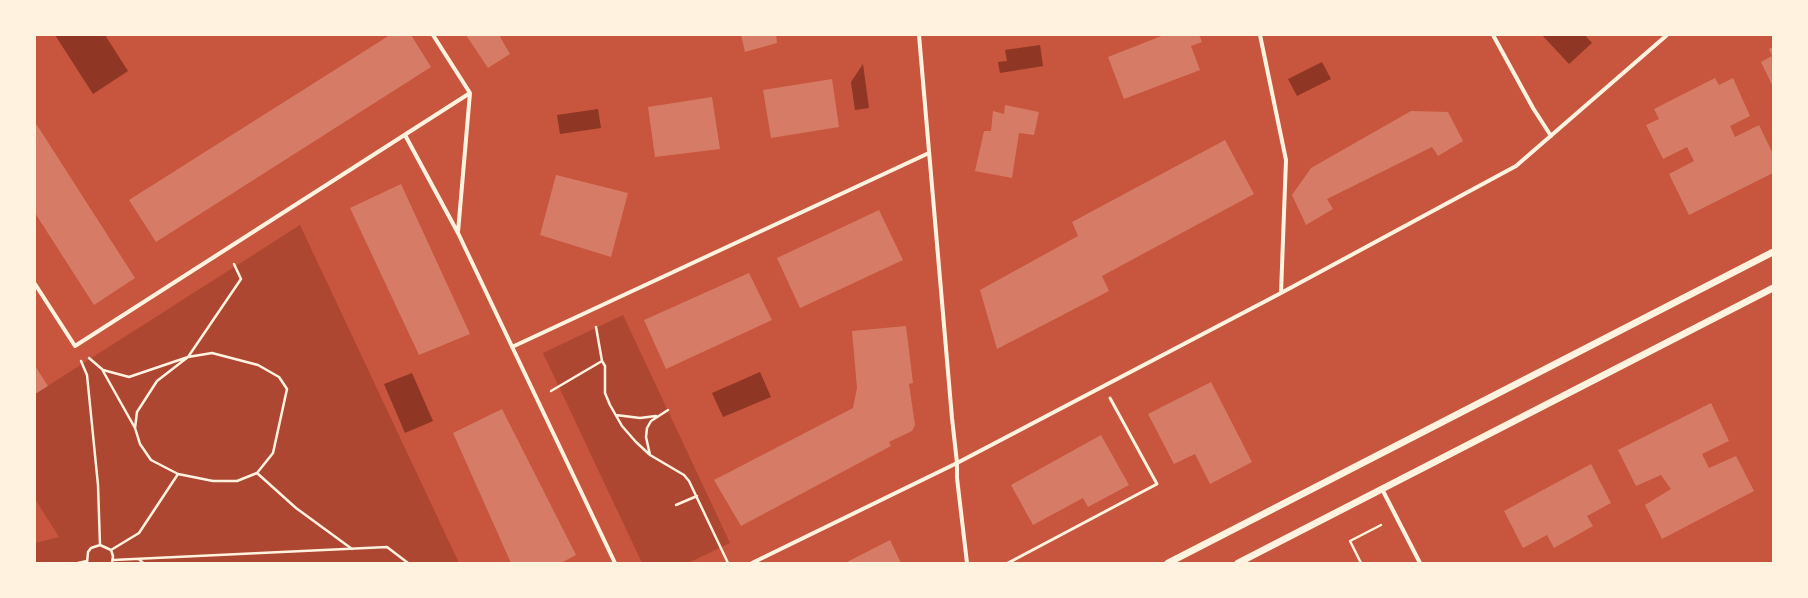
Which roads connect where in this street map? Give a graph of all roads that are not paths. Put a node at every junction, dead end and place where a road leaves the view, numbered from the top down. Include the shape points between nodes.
1 (433, 35) edge
2 (919, 35) edge
3 (1260, 35) edge
4 (1493, 35) edge
5 (1667, 35) edge
6 (470, 93) junction
7 (405, 135) junction
8 (1551, 136) junction
9 (929, 153) junction
10 (458, 233) junction
11 (1773, 252) edge
12 (35, 284) edge
13 (1773, 288) edge
14 (1281, 293) junction
15 (512, 346) junction
16 (1110, 398) dead end
17 (958, 463) junction
18 (1382, 489) junction
19 (614, 563) edge
20 (752, 563) edge
21 (967, 563) edge
22 (1008, 563) edge
23 (1168, 563) edge
24 (1238, 563) edge
25 (1420, 563) edge

1 - 6 street
2 - 9 street
3 - 14 street via 1286,160
4 - 8 street via 1532,108
5 - 8 street
6 - 7 street
6 - 10 street
7 - 10 street
7 - 12 street via 75,346
8 - 14 street via 1516,166
9 - 15 street
9 - 17 street
10 - 15 street
11 - 23 street
13 - 18 street
14 - 17 street
15 - 19 street
16 - 22 lane via 1157,484
17 - 20 street
17 - 21 street via 957,478
18 - 24 street
18 - 25 street

